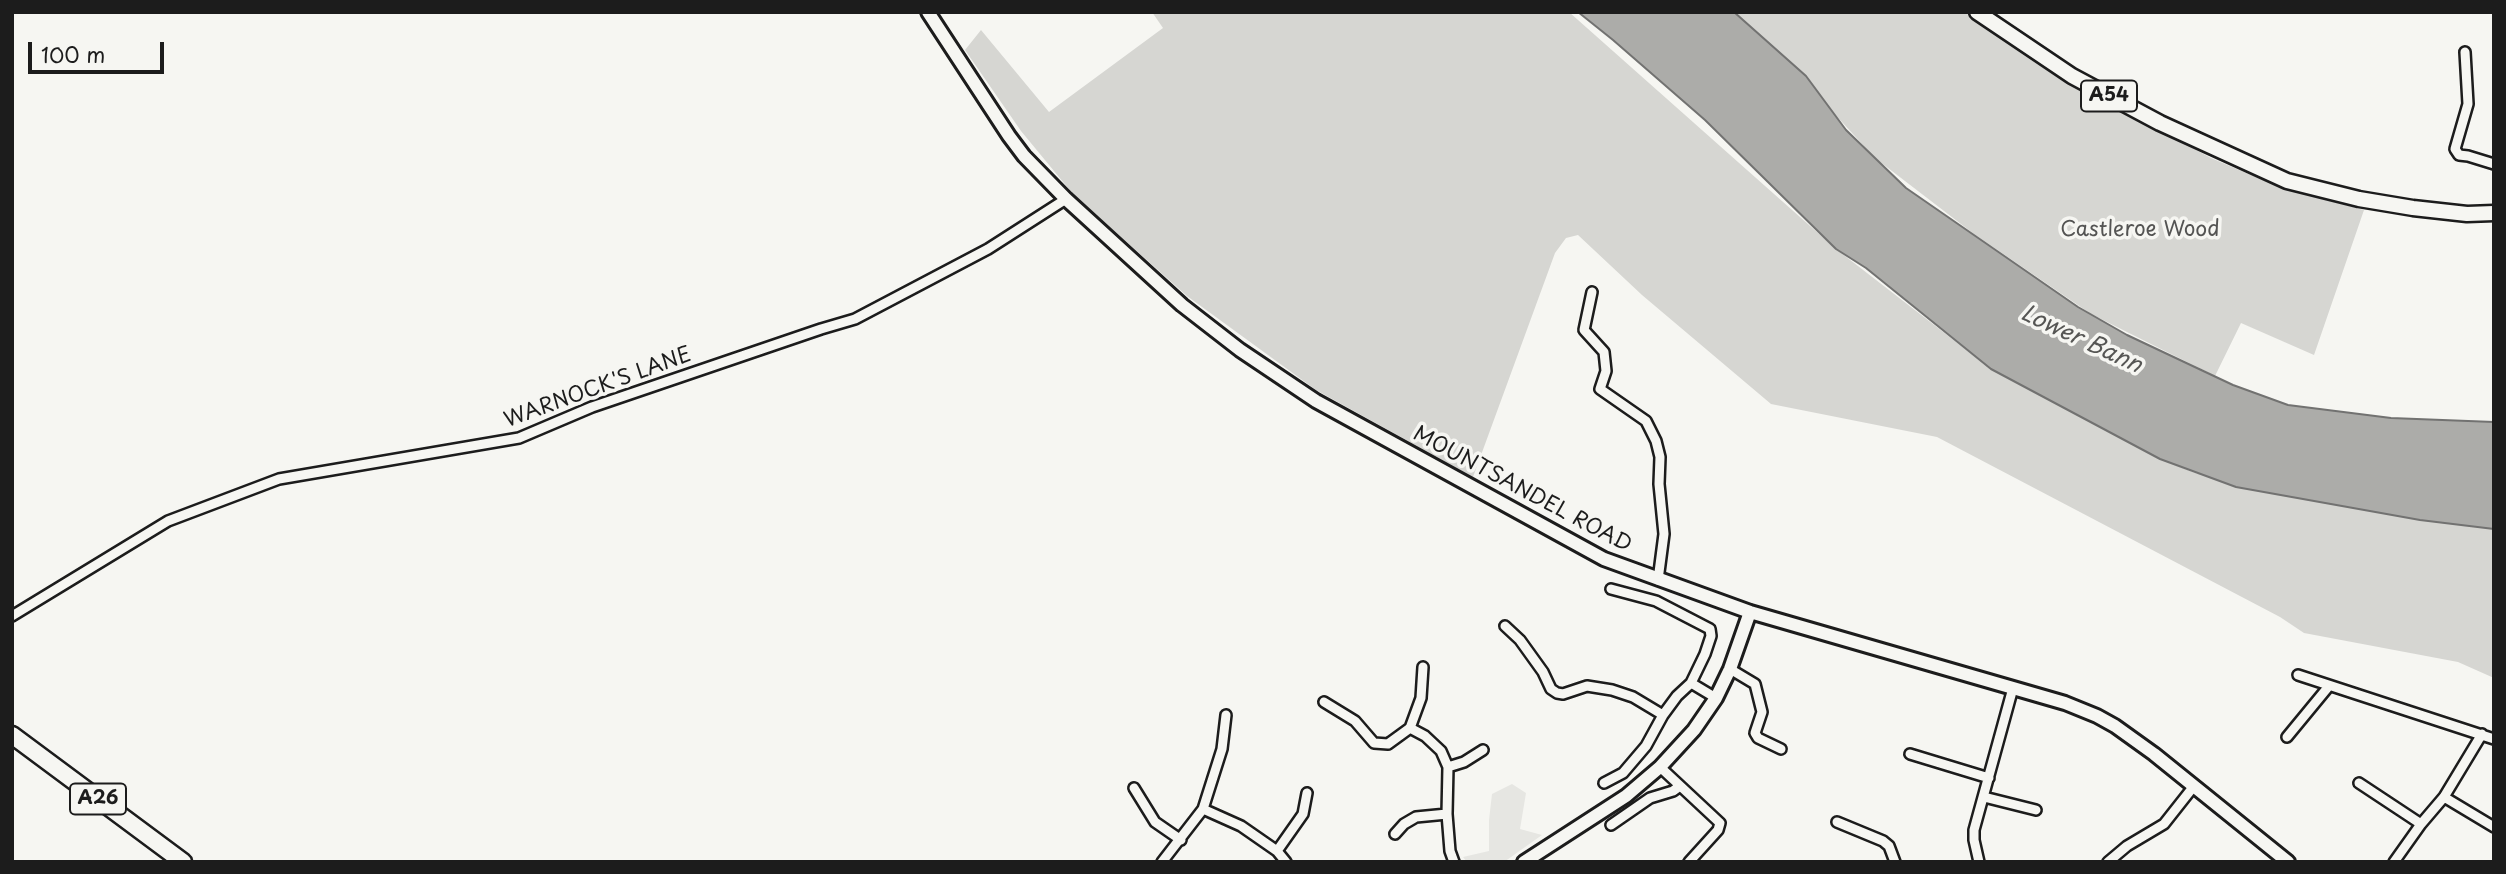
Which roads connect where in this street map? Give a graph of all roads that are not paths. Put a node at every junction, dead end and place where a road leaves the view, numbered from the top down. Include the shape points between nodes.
1 (928, 12) edge
2 (1977, 12) edge
3 (2462, 59) dead end
4 (2494, 164) edge
5 (1066, 198) junction
6 (2494, 213) edge
7 (1592, 292) dead end
8 (1658, 580) junction
9 (1611, 589) dead end
10 (1750, 612) junction
11 (12, 616) edge
12 (1505, 626) dead end
13 (1423, 667) dead end
14 (1730, 669) junction
15 (2298, 675) dead end
16 (1691, 683) junction
17 (2329, 686) junction
18 (2013, 688) junction
19 (1716, 698) junction
20 (1324, 702) dead end
21 (1663, 715) junction
22 (1226, 716) dead end
23 (1410, 729) junction
24 (2482, 734) junction
25 (12, 736) edge
26 (2287, 737) dead end
27 (2494, 739) edge
28 (1781, 749) dead end
29 (1483, 750) dead end
30 (1910, 754) dead end
31 (1448, 767) junction
32 (1660, 767) junction
33 (1989, 778) junction
34 (1605, 783) dead end
35 (2359, 783) dead end
36 (1680, 786) junction
37 (2194, 786) junction
38 (1134, 788) dead end
39 (1307, 793) dead end
40 (1984, 797) junction
41 (2444, 797) junction
42 (1203, 809) junction
43 (2036, 810) dead end
44 (1447, 814) junction
45 (1837, 822) dead end
46 (2421, 824) junction
47 (1611, 825) dead end
48 (2494, 827) edge
49 (1395, 834) dead end
50 (1181, 840) junction
51 (1278, 851) junction
52 (1528, 861) edge
53 (183, 862) edge
54 (1162, 862) edge
55 (1286, 862) edge
56 (1454, 862) edge
57 (1689, 862) edge
58 (1895, 862) edge
59 (1979, 862) edge
60 (2108, 862) edge
61 (2288, 862) edge
62 (2394, 862) edge

1 - 5 street, MOUNTSANDEL ROAD via 1009,136
2 - 6 main road, A54 via 2083,82 2287,181 2413,208
3 - 4 street via 2468,104 2455,149 2459,155
5 - 8 street, MOUNTSANDEL ROAD via 1182,305 1316,401 1604,559
5 - 11 street, WARNOCK'S LANE via 988,249 855,319 592,407 519,438 279,479 168,521
7 - 8 street via 1584,330 1604,352 1606,371 1600,389 1646,421 1660,457 1664,534
8 - 10 street, MOUNTSANDEL ROAD
9 - 16 street via 1656,601 1710,628 1705,654
10 - 14 street
10 - 18 street, MOUNTSANDEL ROAD
12 - 21 street via 1557,693 1587,686 1612,690
13 - 23 street via 1421,698
14 - 19 street
14 - 28 street via 1755,684 1762,712 1755,733 1758,738
15 - 17 street
16 - 19 street
16 - 21 street
17 - 24 street
17 - 26 street
18 - 33 street
18 - 37 street, MOUNTSANDEL ROAD via 2106,721
19 - 32 street via 1695,730
20 - 23 street via 1355,721 1374,743 1388,744
21 - 34 street via 1646,746 1623,773
22 - 42 street via 1222,749
23 - 31 street via 1441,751
24 - 27 street
24 - 41 street
25 - 53 highway, A26
29 - 31 street
30 - 33 street
31 - 44 street
32 - 36 street
32 - 52 street via 1626,796
33 - 40 street
35 - 46 street
36 - 47 street via 1656,795
36 - 57 street via 1720,823
37 - 60 street via 2164,824
37 - 61 street, MOUNTSANDEL ROAD
38 - 50 street via 1155,822
39 - 51 street via 1303,814
40 - 43 street
40 - 59 street via 1974,830
41 - 46 street
41 - 48 street
42 - 50 street
42 - 51 street via 1241,826
44 - 49 street via 1416,817
44 - 56 street
45 - 58 street via 1883,841
46 - 62 street
50 - 54 street
51 - 55 street

